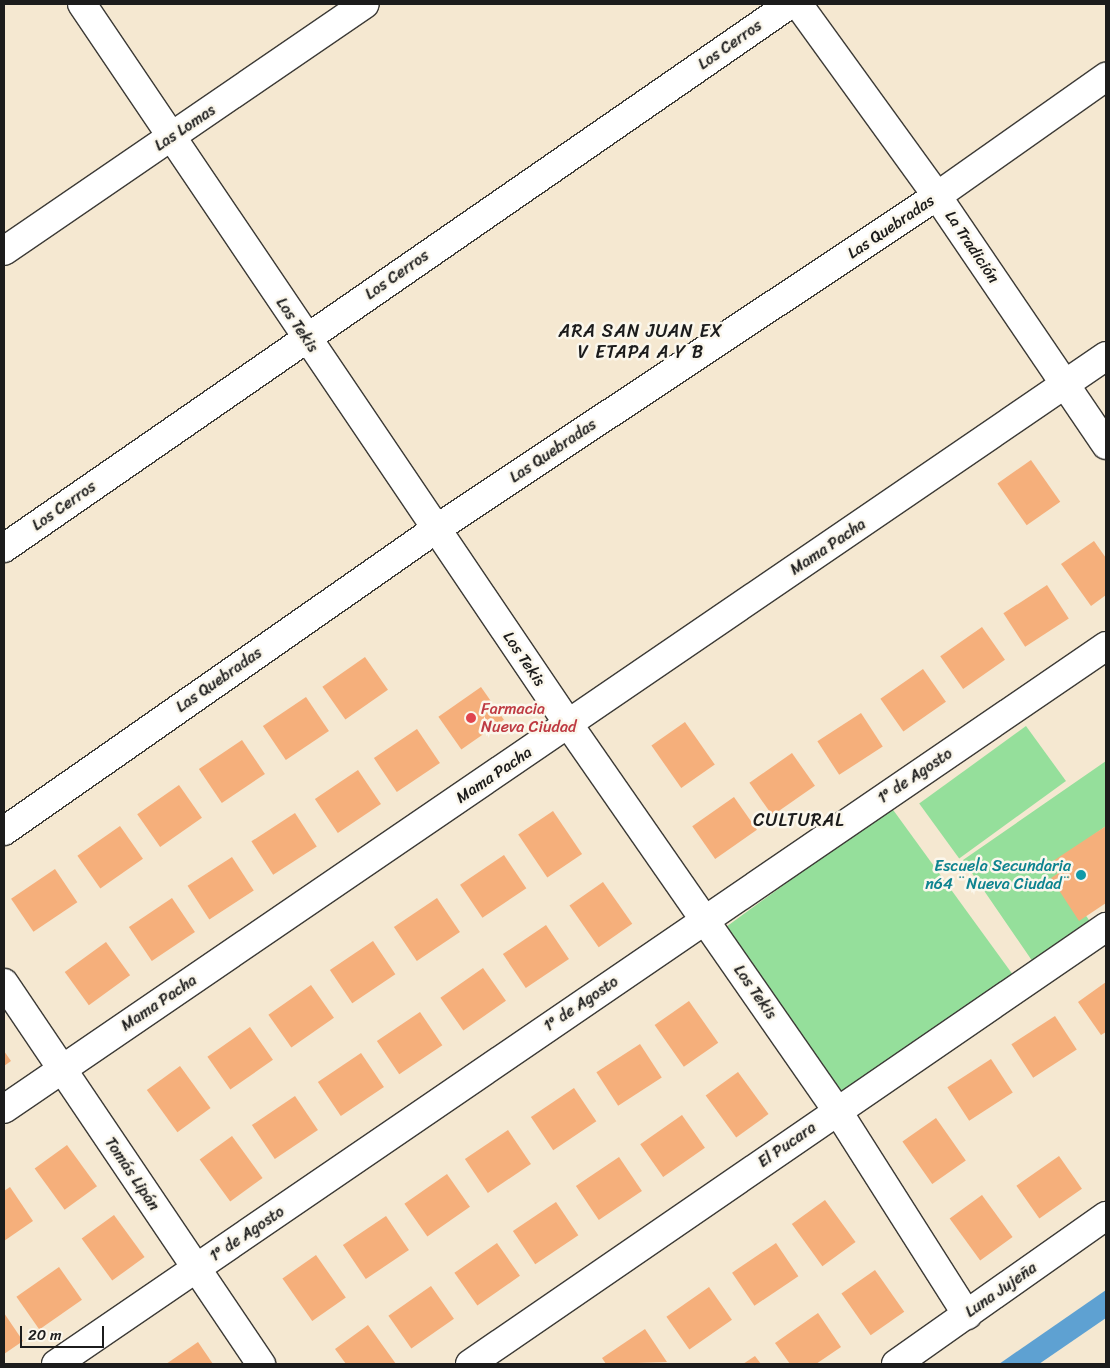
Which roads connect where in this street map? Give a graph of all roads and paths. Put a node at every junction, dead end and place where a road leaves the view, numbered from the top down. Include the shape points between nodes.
1 (82, 4) edge
2 (365, 4) edge
3 (790, 4) edge
4 (798, 4) edge
5 (1106, 77) edge
6 (172, 137) junction
7 (937, 196) junction
8 (4, 251) edge
9 (306, 338) junction
10 (1106, 356) edge
11 (1065, 384) junction
12 (1106, 445) edge
13 (436, 529) junction
14 (4, 548) edge
15 (1106, 646) edge
16 (569, 724) junction
17 (4, 831) edge
18 (704, 920) junction
19 (1106, 928) edge
20 (4, 983) edge
21 (62, 1069) junction
22 (4, 1109) edge
23 (838, 1110) junction
24 (1106, 1216) edge
25 (196, 1268) junction
26 (967, 1315) junction
27 (56, 1364) edge
28 (261, 1364) edge
29 (470, 1364) edge
30 (896, 1364) edge

1 - 6 street, Los Tekis
2 - 6 street, Las Lomas
3 - 9 street, Los Cerros
4 - 7 street, La Tradición
5 - 7 street, Las Quebradas
6 - 8 street, Las Lomas
6 - 9 street, Los Tekis
7 - 11 street, La Tradición
7 - 13 street, Las Quebradas
9 - 13 street, Los Tekis
9 - 14 street, Los Cerros
10 - 11 street, Mama Pacha
11 - 12 street, La Tradición
11 - 16 street, Mama Pacha
13 - 16 street, Los Tekis
13 - 17 street, Las Quebradas
15 - 18 street, 1º de Agosto
16 - 18 street, Los Tekis
16 - 21 street, Mama Pacha
18 - 23 street, Los Tekis
18 - 25 street, 1º de Agosto
19 - 23 street, El Pucara
20 - 21 street, Tomás Lipán
21 - 22 street, Mama Pacha
21 - 25 street, Tomás Lipán
23 - 26 street, Los Tekis
23 - 29 street, El Pucara
24 - 26 street, Luna Jujeña
25 - 27 street, 1º de Agosto
25 - 28 street, Tomás Lipán
26 - 30 street, Luna Jujeña

